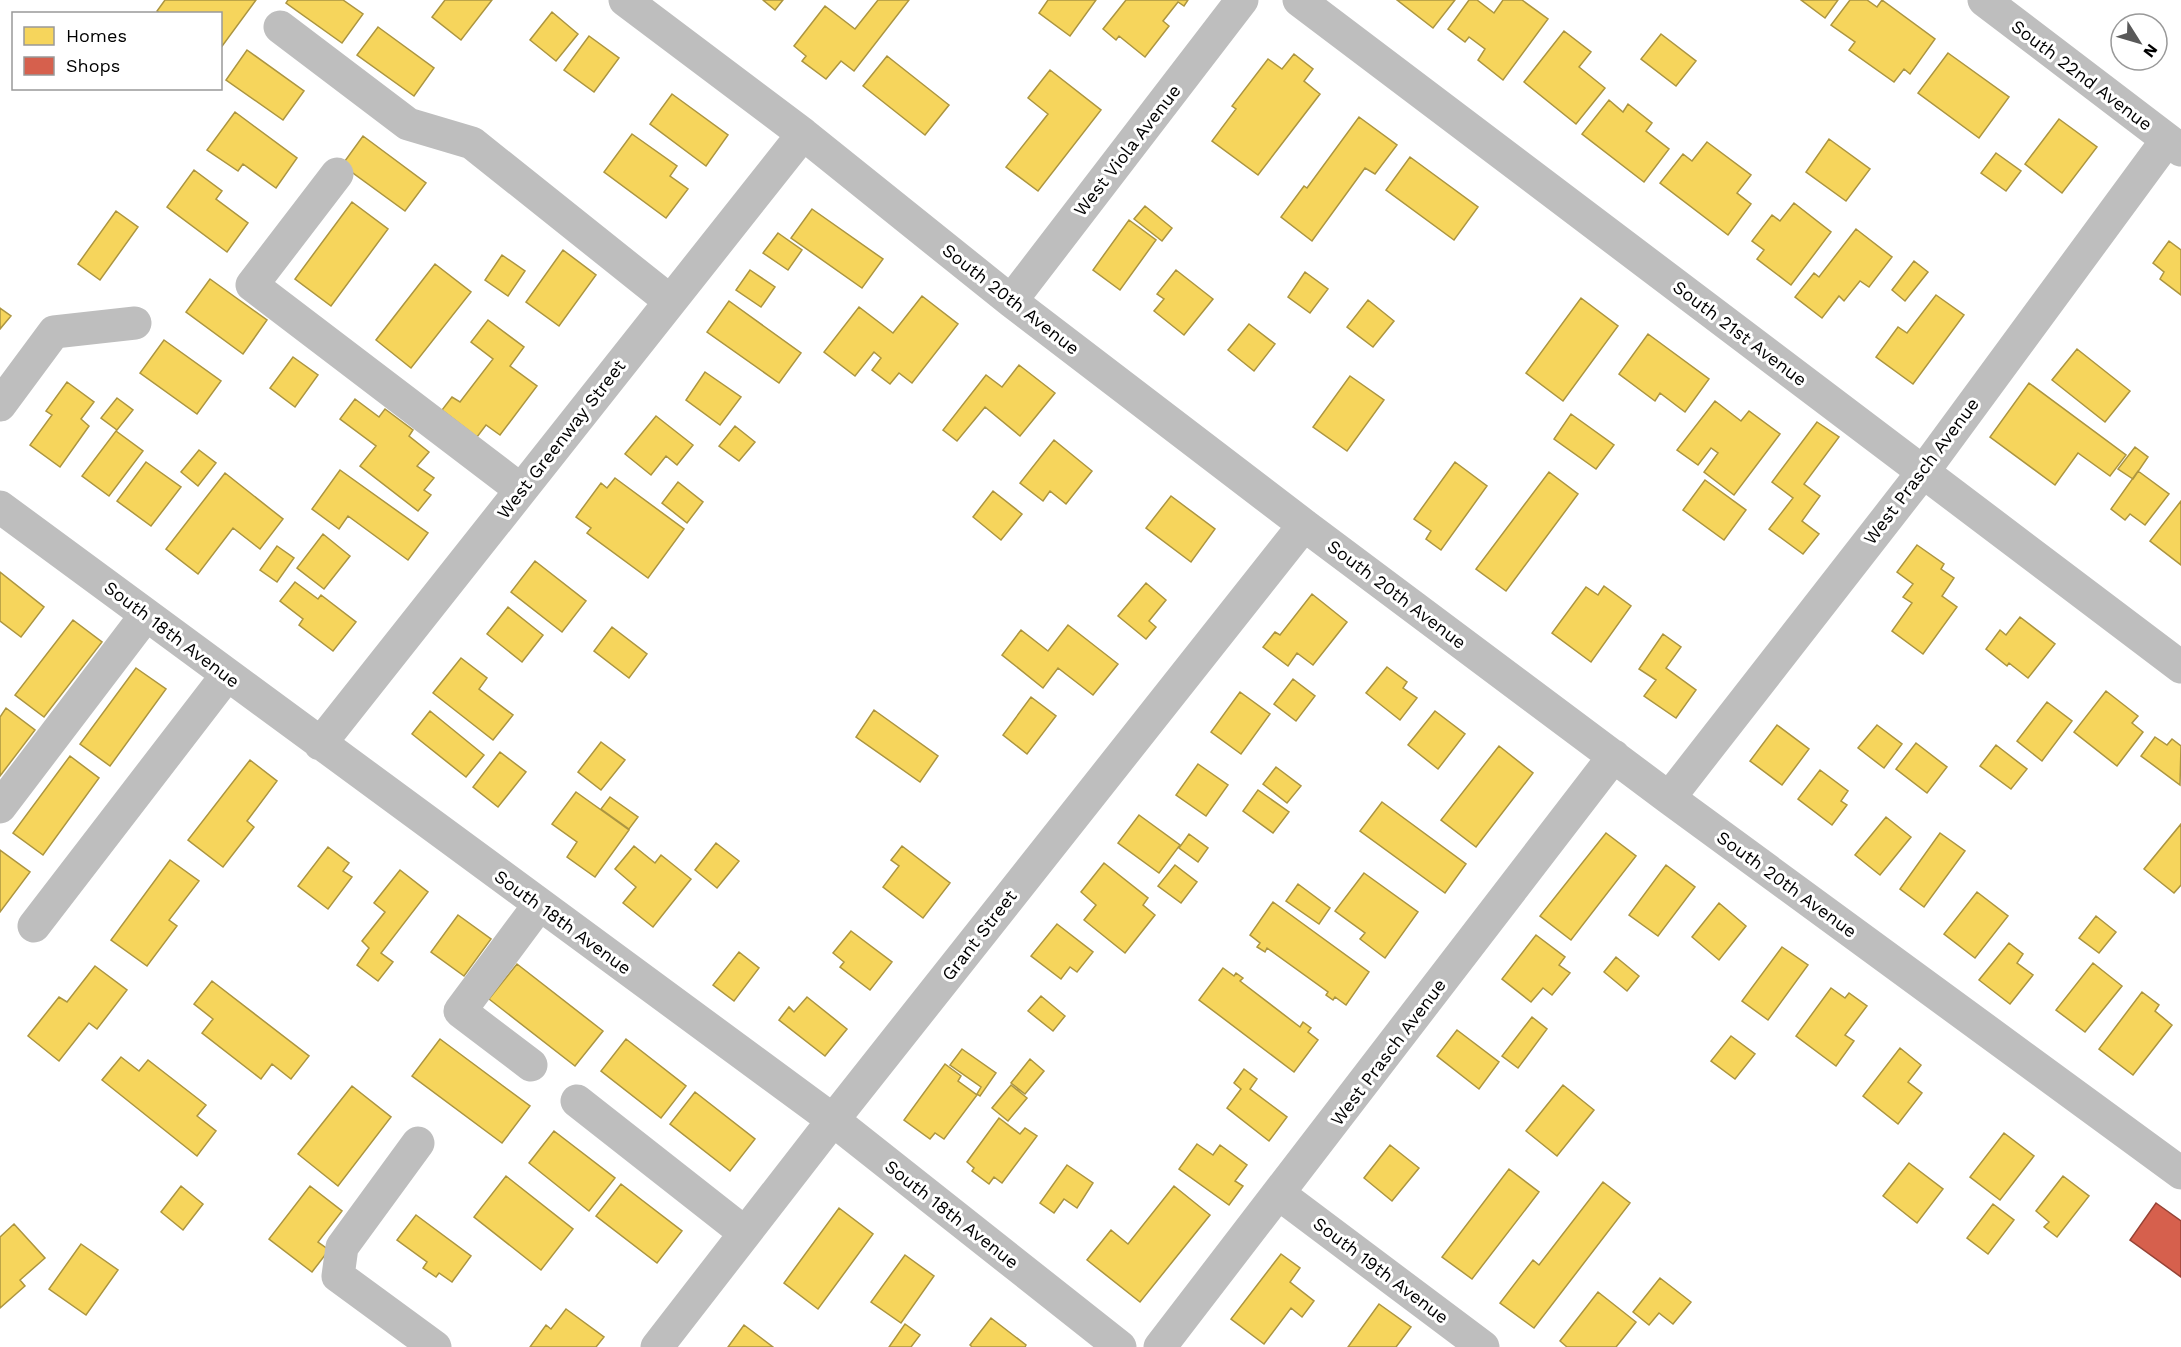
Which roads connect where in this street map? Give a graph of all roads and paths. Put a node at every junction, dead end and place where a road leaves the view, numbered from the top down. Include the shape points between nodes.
1 (624, 0) edge
2 (1242, 0) edge
3 (1299, 0) edge
4 (1984, 0) edge
5 (280, 27) dead end
6 (802, 134) junction
7 (2174, 145) edge
8 (337, 174) dead end
9 (670, 301) junction
10 (1011, 301) junction
11 (135, 323) dead end
12 (0, 405) edge
13 (1923, 472) junction
14 (521, 490) junction
15 (0, 507) edge
16 (1304, 525) junction
17 (146, 615) junction
18 (2181, 667) edge
19 (227, 675) junction
20 (320, 744) junction
21 (1614, 756) junction
22 (1669, 798) junction
23 (0, 807) edge
24 (539, 905) junction
25 (34, 926) dead end
26 (531, 1065) dead end
27 (577, 1101) dead end
28 (833, 1120) junction
29 (418, 1143) dead end
30 (2181, 1173) edge
31 (1280, 1194) junction
32 (746, 1233) junction
33 (435, 1347) edge
34 (657, 1347) edge
35 (1120, 1347) edge
36 (1161, 1347) edge
37 (1483, 1347) edge

1 - 6 street, South 20th Avenue
2 - 10 street, West Viola Avenue
3 - 13 street, South 21st Avenue
4 - 7 street, South 22nd Avenue
5 - 9 street via 408,124 472,143
6 - 9 street, West Greenway Street
6 - 10 street, South 20th Avenue
7 - 13 street, West Prasch Avenue
8 - 14 street via 252,285
9 - 14 street, West Greenway Street
10 - 16 street, South 20th Avenue
11 - 12 street via 54,332
13 - 18 street, South 21st Avenue
13 - 22 street, West Prasch Avenue
14 - 20 street, West Greenway Street
15 - 17 street, South 18th Avenue
16 - 21 street, South 20th Avenue
16 - 28 street, Grant Street
17 - 19 street, South 18th Avenue
17 - 23 street
19 - 20 street, South 18th Avenue
19 - 25 street
20 - 24 street, South 18th Avenue
21 - 22 street, South 20th Avenue
21 - 31 street, West Prasch Avenue
22 - 30 street, South 20th Avenue
24 - 26 street via 460,1011
24 - 28 street, South 18th Avenue
27 - 32 street
28 - 32 street, Grant Street
28 - 35 street, South 18th Avenue
29 - 33 street via 342,1247 338,1276
31 - 36 street, West Prasch Avenue
31 - 37 street, South 19th Avenue
32 - 34 street, Grant Street

